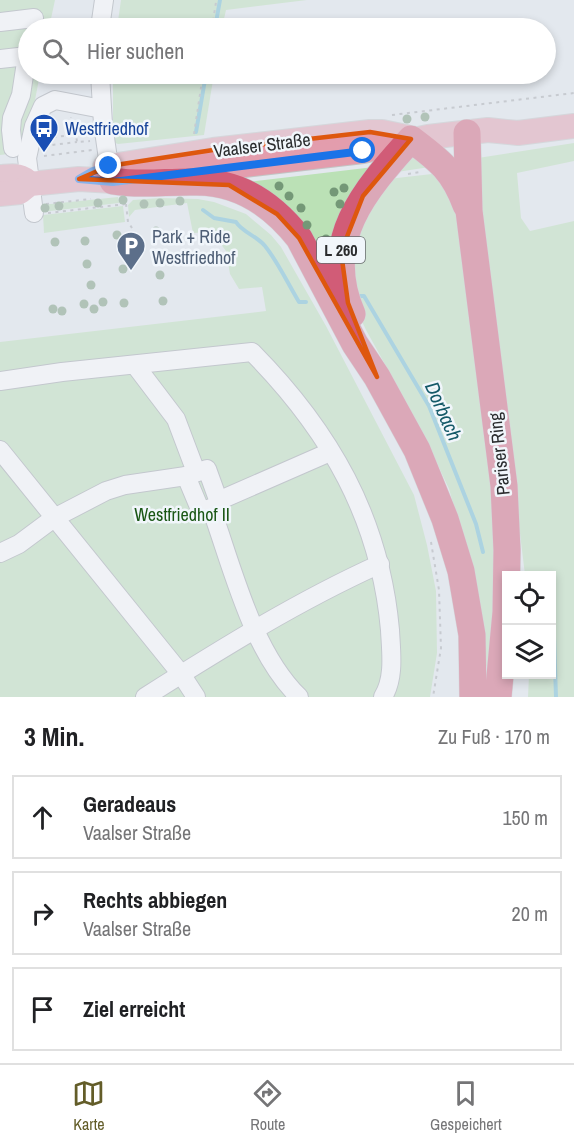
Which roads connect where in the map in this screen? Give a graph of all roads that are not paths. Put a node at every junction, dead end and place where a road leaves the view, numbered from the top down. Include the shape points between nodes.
1 (104, 0) edge
2 (18, 18) edge
3 (101, 18) edge
4 (0, 22) edge
5 (18, 54) edge
6 (0, 59) edge
7 (23, 84) edge
8 (101, 84) edge
9 (102, 109) junction
10 (574, 110) edge
11 (574, 126) edge
12 (477, 131) junction
13 (411, 139) junction
14 (6, 159) edge
15 (116, 189) junction
16 (0, 194) edge
17 (32, 201) junction
18 (469, 211) junction
19 (135, 365) junction
20 (377, 377) junction
21 (0, 381) edge
22 (0, 450) edge
23 (330, 452) junction
24 (191, 474) junction
25 (215, 505) junction
26 (54, 518) junction
27 (0, 553) edge
28 (509, 563) edge
29 (380, 564) junction
30 (461, 571) junction
31 (254, 630) junction
32 (182, 674) junction
33 (517, 679) edge
34 (145, 697) edge
35 (196, 697) edge
36 (299, 697) edge
37 (383, 697) edge
38 (456, 697) edge
39 (473, 697) edge
40 (498, 697) edge
41 (516, 697) edge

1 - 3 lane
2 - 4 lane
5 - 6 lane
7 - 14 lane via 12,117
8 - 9 lane
9 - 15 lane
9 - 17 lane via 55,100 43,106 27,158
10 - 12 main road, Vaalser Straße via 515,118
11 - 12 main road, Vaalser Straße via 518,133
12 - 13 main road, Vaalser Straße
12 - 18 highway
13 - 15 main road, Vaalser Straße via 370,132 213,150
13 - 18 highway via 447,169
13 - 20 highway, L 260 via 363,196 350,219 341,252 348,303
14 - 17 main road, Vaalser Straße via 19,176 26,178
15 - 17 main road, Vaalser Straße via 79,179
15 - 20 highway, L 260 via 216,183 240,190 267,206 299,238 355,344
16 - 17 main road, Vaalser Straße via 20,192
18 - 28 highway, Pariser Ring via 504,486
19 - 21 lane
19 - 23 lane via 252,352 303,408
19 - 24 lane via 176,419
20 - 30 highway, L 260 via 417,450
22 - 26 lane
23 - 25 lane
23 - 29 lane via 365,515
24 - 25 lane via 199,507 206,510
24 - 26 lane via 106,491
25 - 31 lane
26 - 27 lane
26 - 32 lane
28 - 40 highway, Pariser Ring
29 - 31 lane via 333,585
29 - 37 lane via 392,659
30 - 38 highway
30 - 39 highway, L 260 via 472,635
31 - 32 lane
31 - 36 lane via 271,664
32 - 34 lane
32 - 35 lane
33 - 41 highway

